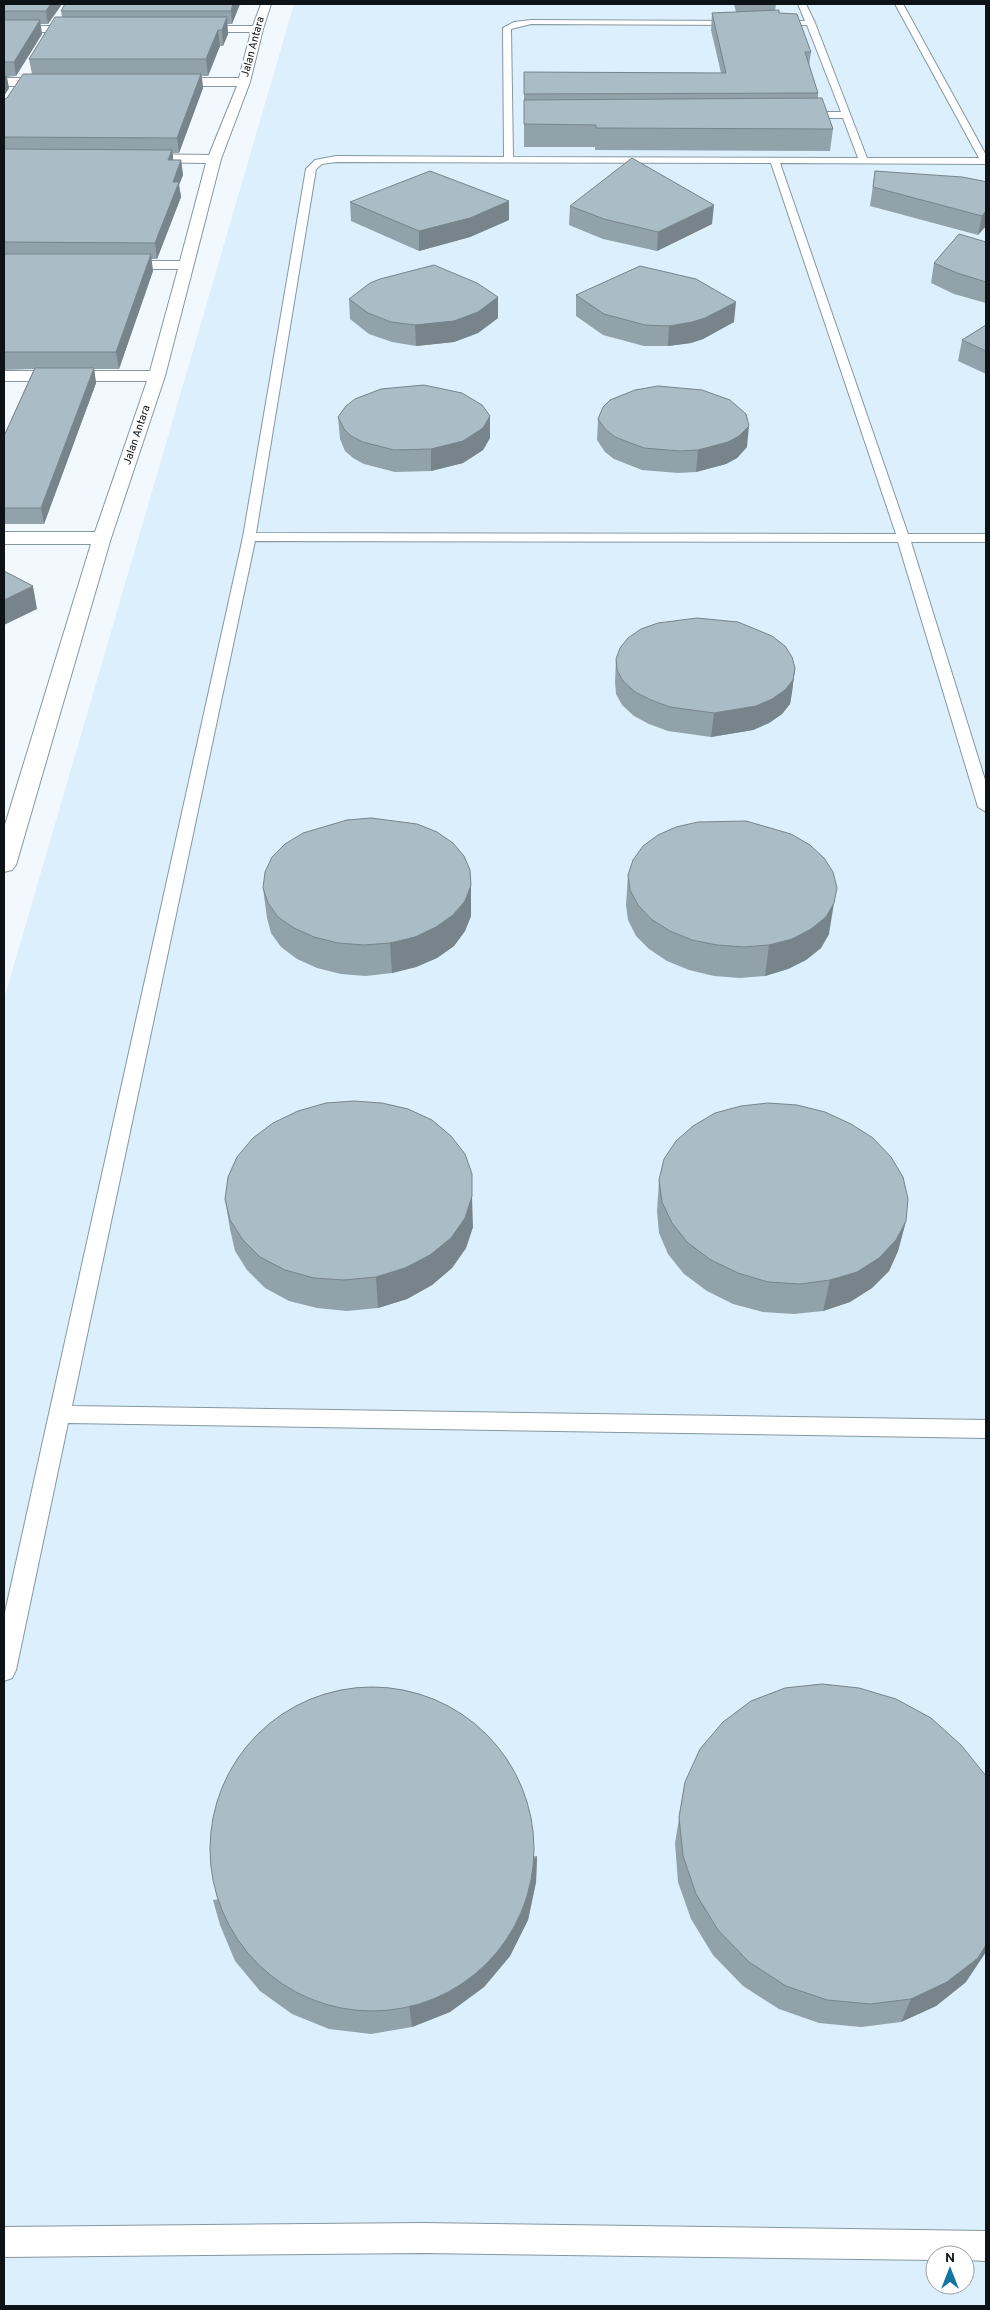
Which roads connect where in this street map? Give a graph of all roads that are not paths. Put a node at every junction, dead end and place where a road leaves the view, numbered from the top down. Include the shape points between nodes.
1 (266, 4) edge
2 (802, 4) edge
3 (899, 4) edge
4 (744, 23) edge
5 (763, 23) edge
6 (812, 23) junction
7 (56, 25) junction
8 (4, 29) edge
9 (102, 29) edge
10 (180, 29) edge
11 (257, 29) junction
12 (44, 44) edge
13 (30, 67) edge
14 (4, 82) edge
15 (21, 82) junction
16 (70, 82) edge
17 (157, 82) edge
18 (244, 82) junction
19 (12, 96) edge
20 (796, 115) edge
21 (846, 115) junction
22 (508, 117) junction
23 (517, 117) dead end
24 (124, 158) edge
25 (214, 159) junction
26 (509, 160) junction
27 (775, 161) junction
28 (864, 161) junction
29 (986, 161) edge
30 (100, 265) edge
31 (186, 265) junction
32 (4, 376) edge
33 (157, 376) junction
34 (249, 537) junction
35 (903, 537) junction
36 (4, 538) edge
37 (102, 538) junction
38 (986, 538) edge
39 (986, 807) edge
40 (4, 865) edge
41 (58, 1414) junction
42 (986, 1429) edge
43 (4, 1670) edge
44 (4, 2242) edge
45 (986, 2246) edge

1 - 11 street, Jalan Antara
2 - 6 lane
3 - 29 lane
4 - 22 lane via 517,24 507,28
5 - 6 lane
6 - 21 lane
7 - 8 street
7 - 9 street
7 - 12 street
10 - 11 street
11 - 18 street, Jalan Antara
13 - 15 street
14 - 15 street
15 - 16 street
15 - 19 street
17 - 18 street
18 - 25 street, Jalan Antara
20 - 21 lane
21 - 28 lane
22 - 23 lane
22 - 26 lane
24 - 25 street
25 - 31 street, Jalan Antara
26 - 27 lane
26 - 34 lane via 336,159 314,164
27 - 28 lane
27 - 35 lane
28 - 29 lane
30 - 31 street
31 - 33 street, Jalan Antara
32 - 33 street
33 - 37 street, Jalan Antara
34 - 35 lane
34 - 41 lane
35 - 38 lane
35 - 39 lane
36 - 37 street
37 - 40 street, Jalan Antara
41 - 42 lane
41 - 43 lane
44 - 45 lane via 423,2238

